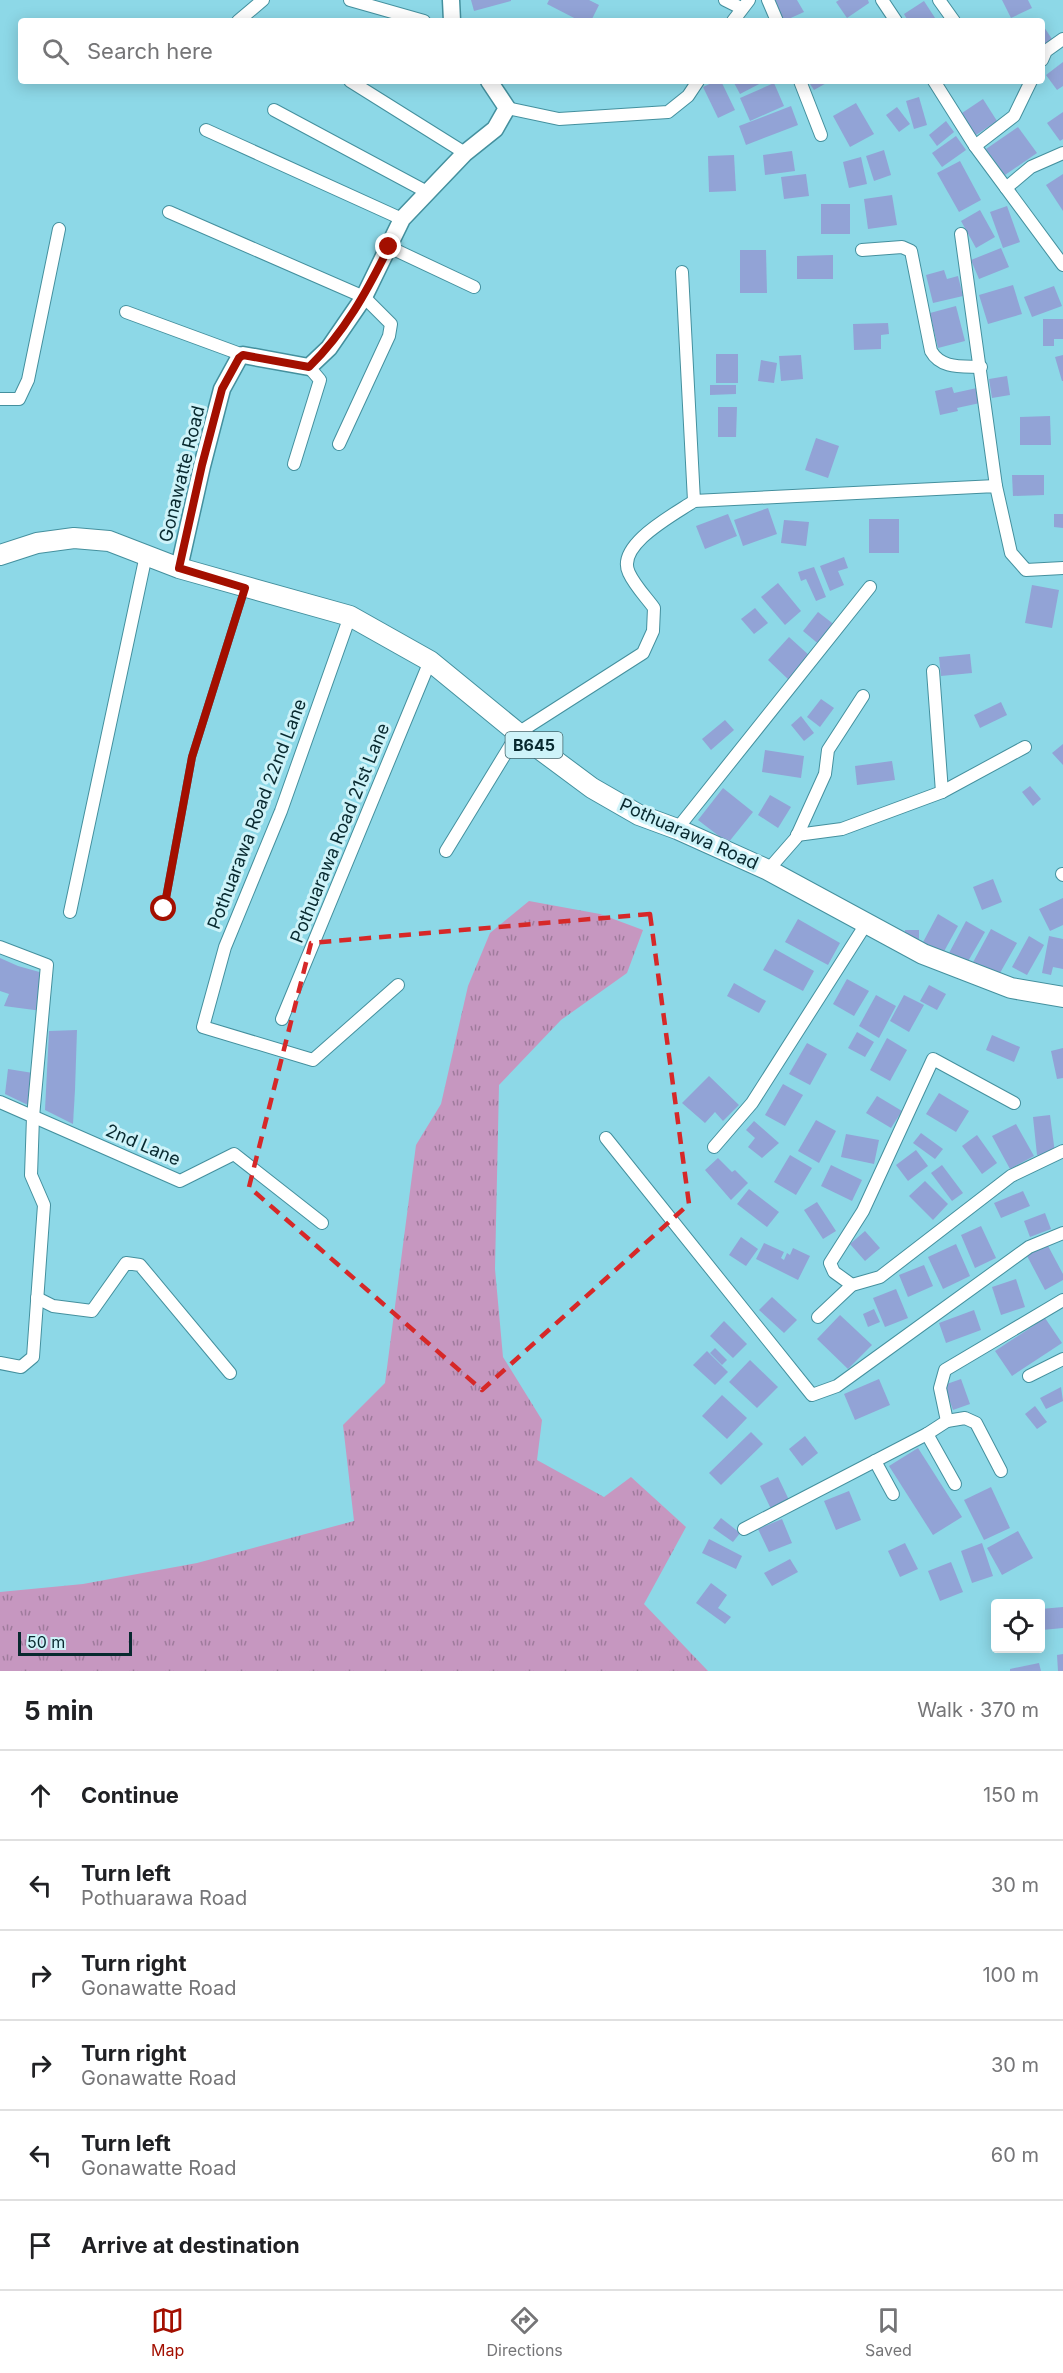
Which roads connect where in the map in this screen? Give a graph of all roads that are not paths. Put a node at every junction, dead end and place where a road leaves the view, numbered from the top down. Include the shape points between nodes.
1 (263, 0) edge
2 (350, 0) edge
3 (451, 0) edge
4 (725, 0) edge
5 (768, 0) edge
6 (882, 0) edge
7 (939, 0) edge
8 (745, 4) edge
9 (242, 18) edge
10 (413, 18) edge
11 (448, 18) edge
12 (735, 18) edge
13 (776, 18) edge
14 (894, 18) edge
15 (952, 18) edge
16 (1063, 39) edge
17 (1045, 53) edge
18 (355, 84) edge
19 (491, 84) edge
20 (696, 84) edge
21 (801, 84) edge
22 (936, 84) edge
23 (1030, 84) edge
24 (507, 108) junction
25 (274, 110) dead end
26 (206, 130) dead end
27 (821, 135) dead end
28 (975, 146) junction
29 (465, 153) junction
30 (1063, 153) edge
31 (1006, 188) junction
32 (427, 192) junction
33 (169, 212) dead end
34 (402, 219) junction
35 (59, 228) dead end
36 (961, 234) dead end
37 (389, 247) junction
38 (862, 250) dead end
39 (1063, 265) edge
40 (682, 272) dead end
41 (474, 287) dead end
42 (364, 297) junction
43 (126, 312) dead end
44 (243, 355) junction
45 (309, 367) junction
46 (981, 367) junction
47 (0, 399) edge
48 (339, 444) dead end
49 (294, 464) dead end
50 (996, 486) junction
51 (694, 501) junction
52 (0, 555) edge
53 (146, 555) junction
54 (179, 568) junction
55 (1063, 568) edge
56 (870, 587) dead end
57 (245, 588) junction
58 (350, 616) junction
59 (430, 661) junction
60 (933, 671) dead end
61 (863, 696) dead end
62 (518, 733) junction
63 (1025, 747) dead end
64 (942, 792) junction
65 (677, 829) junction
66 (797, 835) junction
67 (446, 851) dead end
68 (768, 870) junction
69 (164, 909) dead end
70 (70, 912) dead end
71 (866, 924) junction
72 (0, 947) edge
73 (398, 985) dead end
74 (1063, 997) edge
75 (282, 1019) dead end
76 (0, 1102) edge
77 (1014, 1103) dead end
78 (33, 1117) junction
79 (606, 1138) dead end
80 (714, 1147) dead end
81 (1063, 1151) edge
82 (322, 1223) dead end
83 (1063, 1233) edge
84 (852, 1285) junction
85 (37, 1298) junction
86 (1063, 1300) edge
87 (818, 1317) dead end
88 (0, 1363) edge
89 (1062, 1364) edge
90 (230, 1373) dead end
91 (1029, 1376) dead end
92 (946, 1420) junction
93 (927, 1434) junction
94 (875, 1461) junction
95 (1001, 1471) dead end
96 (955, 1484) dead end
97 (893, 1494) dead end
98 (744, 1529) dead end

1 - 9 street
2 - 10 street
3 - 11 street
4 - 8 street
5 - 13 street
6 - 14 street
7 - 15 street
8 - 12 street
16 - 17 street
18 - 29 street
19 - 24 street
20 - 24 street via 668,112 559,118
21 - 27 street
22 - 28 street
23 - 28 street via 1014,116
24 - 29 street via 495,129
25 - 32 street
26 - 34 street
28 - 31 street
29 - 32 street
30 - 31 street via 1031,167
31 - 39 street
32 - 34 street
33 - 42 street
34 - 37 street
35 - 47 street via 28,380 19,399
36 - 46 street
37 - 41 street
37 - 42 street
38 - 46 street via 902,247 911,251 935,359 943,364
40 - 51 street
42 - 45 street via 329,348
42 - 48 street via 391,324 389,336
43 - 44 street
44 - 45 street
44 - 54 street, Gonawatte Road via 222,389
45 - 49 street via 320,380
46 - 50 street
50 - 51 street
50 - 55 street via 1011,553 1026,570
51 - 62 street via 638,541 629,553 628,572 654,608 652,631 643,653
52 - 53 main road, Pothuarawa Road / B645 via 37,543 74,538 109,541
53 - 54 main road, Pothuarawa Road / B645
53 - 70 street
54 - 57 main road, Pothuarawa Road / B645
56 - 65 street
57 - 58 main road, Pothuarawa Road / B645
57 - 69 lane via 192,757
58 - 59 main road, Pothuarawa Road / B645
58 - 73 street, Pothuarawa Road 22nd Lane via 281,811 225,947 203,1027 313,1060
59 - 62 main road, Pothuarawa Road / B645
59 - 75 street, Pothuarawa Road 21st Lane
60 - 64 street
61 - 66 street via 828,750 825,774
62 - 65 main road, Pothuarawa Road / B645 via 592,788 639,815
62 - 67 street
63 - 64 street
64 - 66 street via 842,829
65 - 68 main road, Pothuarawa Road / B645
66 - 68 street
68 - 71 main road, Pothuarawa Road / B645
71 - 74 main road, Pothuarawa Road / B645 via 923,954 1011,988
71 - 80 street via 752,1103
72 - 78 street via 47,965
76 - 78 street, 2nd Lane
77 - 84 street via 933,1059 863,1211 830,1263 834,1272
78 - 82 street, 2nd Lane via 180,1180 234,1154
78 - 85 street via 31,1175 44,1205
79 - 83 street via 812,1395 837,1386 1029,1247
81 - 84 street via 1011,1176 880,1277
84 - 87 street
85 - 88 street via 33,1357 21,1367
85 - 90 street via 53,1306 92,1311 126,1263 140,1265
86 - 92 street via 945,1370 940,1388
89 - 91 street
92 - 93 street
92 - 95 street via 965,1418 976,1423
93 - 94 street
93 - 96 street
94 - 97 street
94 - 98 street

